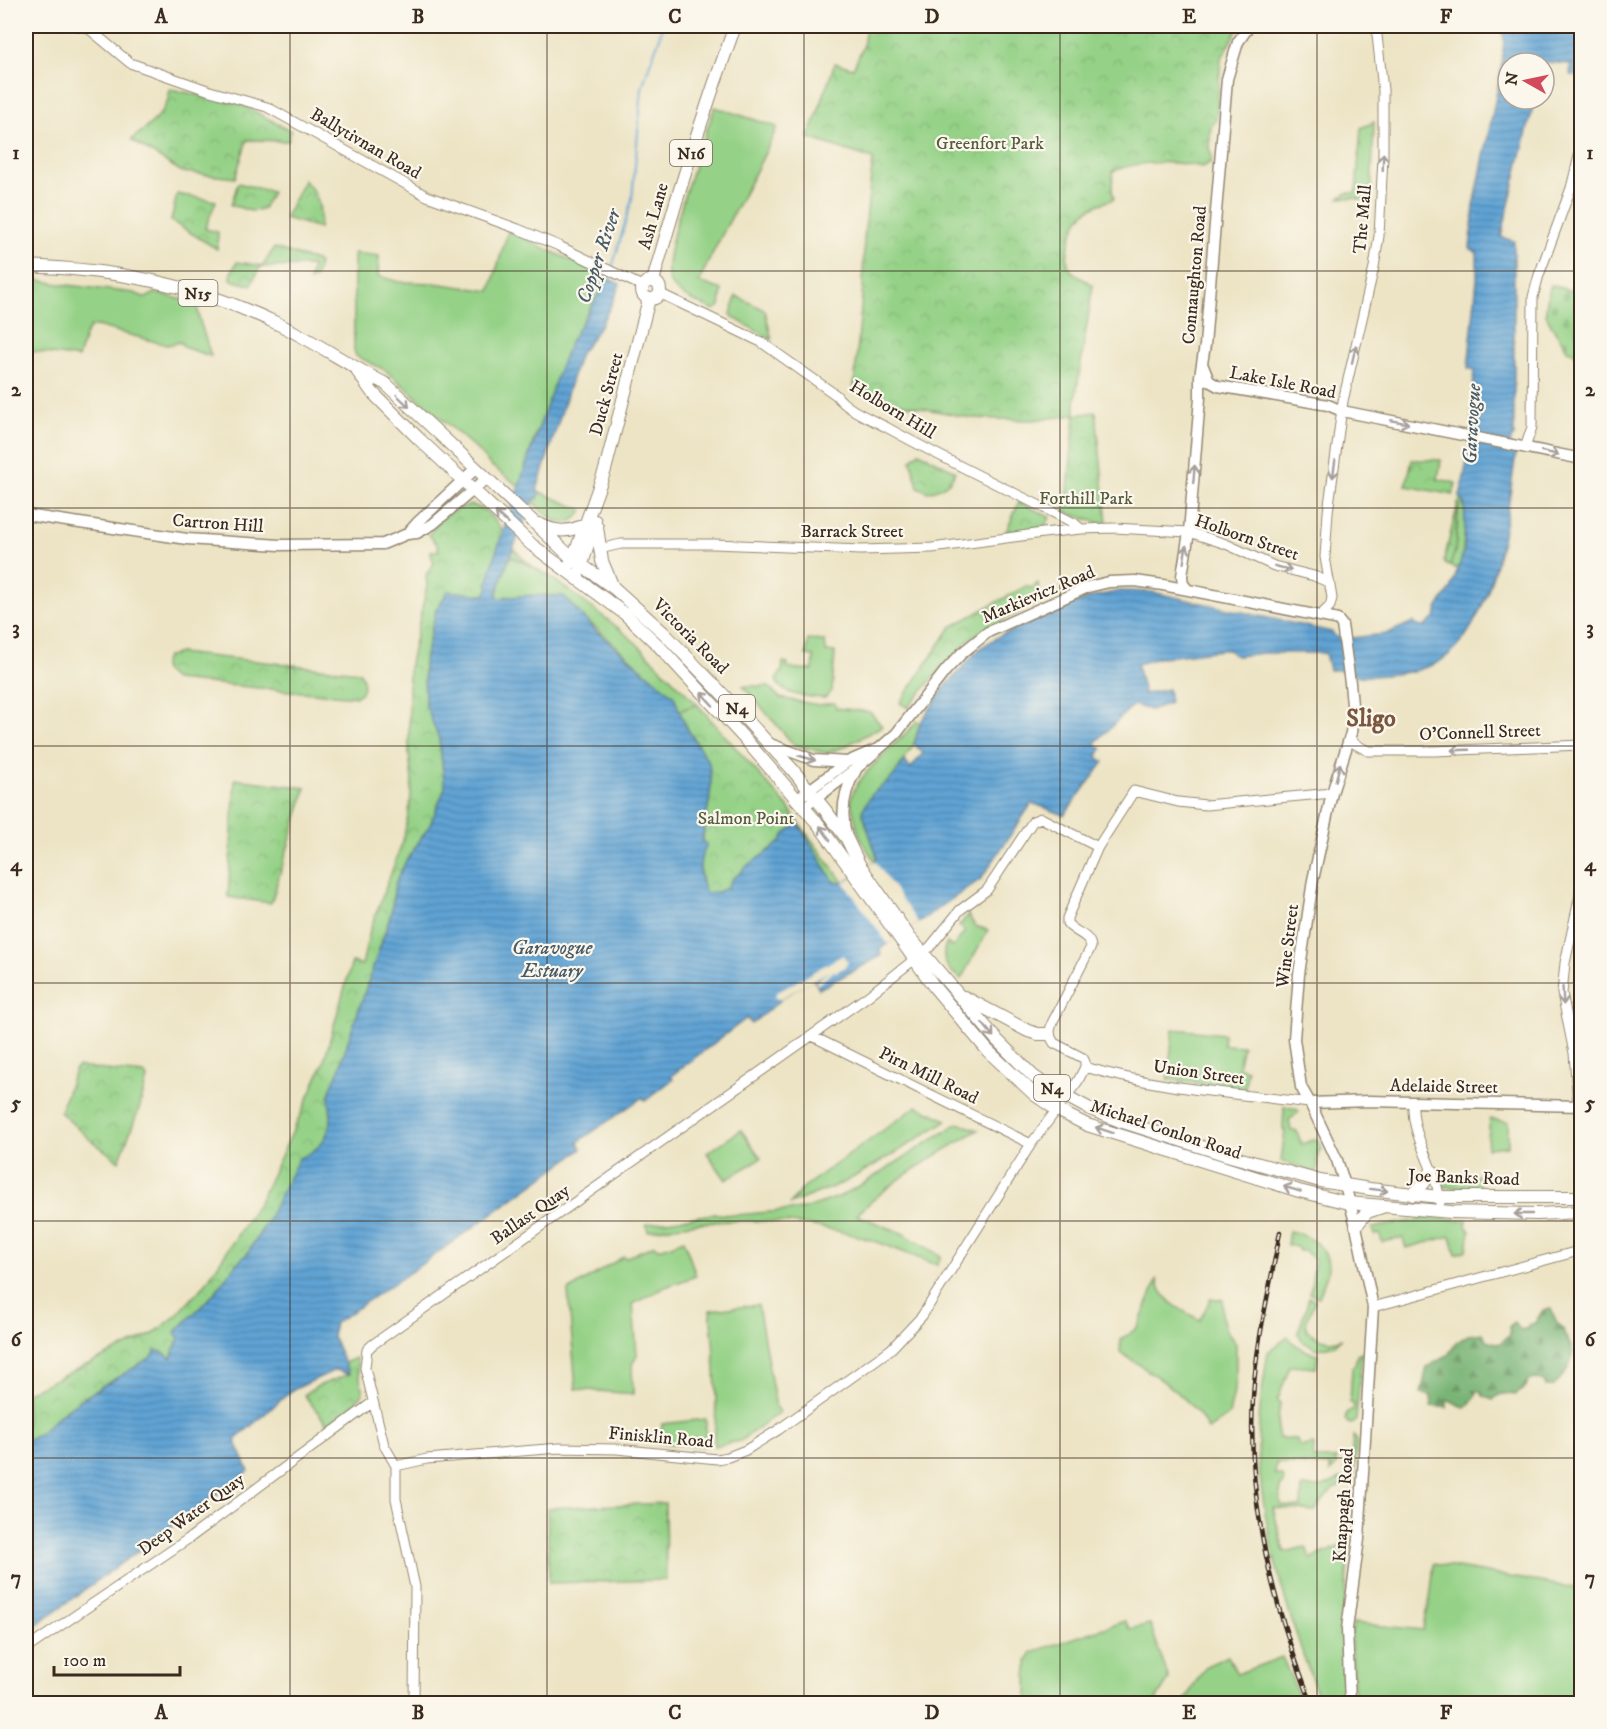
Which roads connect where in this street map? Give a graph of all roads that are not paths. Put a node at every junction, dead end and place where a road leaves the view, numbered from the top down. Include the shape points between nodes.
1 (85, 26) edge
2 (735, 26) edge
3 (1249, 26) edge
4 (1376, 26) edge
5 (1581, 144) edge
6 (1571, 188) junction
7 (1581, 193) edge
8 (26, 266) edge
9 (648, 284) junction
10 (654, 296) junction
11 (1203, 364) junction
12 (355, 369) junction
13 (1218, 386) junction
14 (1200, 398) junction
15 (1342, 411) junction
16 (1521, 447) junction
17 (1581, 459) edge
18 (475, 469) junction
19 (486, 479) junction
20 (463, 480) junction
21 (473, 490) junction
22 (26, 515) edge
23 (592, 518) junction
24 (530, 520) junction
25 (1081, 529) junction
26 (597, 532) junction
27 (1189, 532) junction
28 (407, 534) junction
29 (621, 544) junction
30 (599, 549) junction
31 (578, 562) junction
32 (570, 575) junction
33 (1182, 576) junction
34 (1328, 582) junction
35 (1163, 585) junction
36 (614, 588) junction
37 (1188, 590) junction
38 (1325, 617) junction
39 (1349, 737) junction
40 (769, 744) junction
41 (1581, 745) edge
42 (852, 765) junction
43 (813, 793) junction
44 (1332, 793) junction
45 (799, 804) junction
46 (847, 839) junction
47 (1098, 847) junction
48 (855, 866) junction
49 (1581, 886) edge
50 (919, 956) junction
51 (958, 993) junction
52 (1049, 1035) junction
53 (812, 1036) junction
54 (1085, 1064) junction
55 (1068, 1097) junction
56 (1310, 1103) junction
57 (1413, 1103) junction
58 (1580, 1109) edge
59 (1057, 1110) junction
60 (1031, 1144) junction
61 (1432, 1172) junction
62 (1345, 1185) junction
63 (1413, 1195) junction
64 (1439, 1197) junction
65 (1581, 1197) edge
66 (1349, 1203) junction
67 (1383, 1207) junction
68 (1440, 1211) junction
69 (1581, 1212) edge
70 (1356, 1226) junction
71 (1581, 1250) edge
72 (1373, 1307) junction
73 (373, 1402) junction
74 (396, 1466) junction
75 (26, 1649) edge
76 (414, 1704) edge
77 (1350, 1704) edge

1 - 9 street, Ballytivnan Road via 130,63 210,92 267,107 427,196 518,229
2 - 9 highway, Ash Lane / N16
3 - 11 main road, Connaughton Road via 1238,42 1227,79
15 -> 4 street, The Mall via 1379,236 1383,90
5 - 6 street
6 - 7 street
6 - 16 street via 1533,297 1532,427
8 - 12 highway, N15 via 136,276 218,299 290,330
9 - 10 highway via 642,294
10 - 23 highway, Duck Street
10 - 25 street, Holborn Hill via 761,342 856,411
11 - 13 main road, Lake Isle Road via 1209,381
11 - 14 main road, Connaughton Road
12 -> 18 highway, N15 via 386,384
12 - 20 highway, N15 via 372,392
13 - 14 main road, Lake Isle Road
13 - 15 main road, Lake Isle Road via 1328,405
27 -> 14 main road, Connaughton Road
15 -> 16 main road, Lake Isle Road
15 -> 34 street, The Mall via 1328,508
16 -> 17 main road, Lake Isle Road
18 - 19 highway, N15
18 - 20 main road, Cartron Hill
19 - 21 main road, Cartron Hill
19 - 24 highway, N15
20 - 21 highway, N15
20 - 28 main road, Cartron Hill
21 - 28 main road, Cartron Hill via 433,524
32 -> 21 highway, N15
22 - 28 main road, Cartron Hill via 186,539 280,544 383,544
23 - 24 highway via 577,529 562,531
23 - 26 highway
23 - 31 highway, Duck Street
24 - 31 highway, N15
25 - 27 street, Holborn Street
25 - 29 street, Barrack Street via 932,548
26 - 29 street, Barrack Street
26 - 30 highway
33 -> 27 main road, Connaughton Road
27 -> 34 street, Holborn Street via 1274,566
29 - 30 street, Barrack Street
30 - 36 highway
31 - 32 highway, Duck Street
31 - 36 highway, Victoria Road / N4
45 -> 32 highway, Victoria Road / N4 via 658,645 625,614
33 - 35 main road
33 - 37 main road
34 - 38 street, The Mall via 1332,598
35 - 37 main road, Markievicz Road
35 - 42 main road, Markievicz Road via 1136,581 1088,587 987,632 946,670 896,734 878,749 862,754
36 - 40 highway, Victoria Road / N4 via 694,663
37 - 38 main road, Markievicz Road
38 - 39 main road, Wine Street via 1342,625 1353,716
41 -> 39 street, O'Connell Street via 1368,751
44 -> 39 main road, Wine Street
40 -> 42 main road via 814,760
40 - 43 highway, Victoria Road / N4
42 - 43 main road, Markievicz Road
42 - 46 main road via 844,799
43 - 45 main road, Markievicz Road
43 - 46 highway, Victoria Road / N4
44 - 47 street via 1206,805 1134,791
44 - 56 main road, Wine Street via 1305,927 1294,1034 1300,1086
48 -> 45 highway, Victoria Road / N4
46 - 48 highway, Victoria Road / N4
47 - 50 street, Ballast Quay via 1041,818 1033,821 987,890 960,910
47 - 52 street via 1067,918 1070,928 1087,938 1091,947
48 - 50 highway, Michael Conlon Road / N4
49 -> 58 street via 1562,993
50 - 51 highway, Michael Conlon Road / N4
50 - 53 street, Ballast Quay
50 - 59 highway, Michael Conlon Road / N4 via 936,990 988,1052
51 - 52 highway, N4 via 1028,1031
51 -> 55 highway, Michael Conlon Road / N4 via 1033,1076
52 - 54 street, Union Street via 1054,1043 1083,1058
53 - 60 street, Pirn Mill Road
53 - 73 street, Ballast Quay via 372,1345 365,1358
54 - 55 street, Finisklin Road
54 - 56 street, Union Street via 1121,1078
55 - 59 street, Finisklin Road
55 - 62 highway, Michael Conlon Road / N4 via 1144,1129
56 - 57 main road, Adelaide Street
56 - 62 main road, Wine Street
57 - 58 main road, Adelaide Street
57 - 61 street via 1415,1127
59 - 60 street, Finisklin Road
66 -> 59 highway, Michael Conlon Road / N4 via 1152,1146 1088,1125
60 - 74 street, Finisklin Road via 922,1316 905,1335 873,1362 746,1450 717,1459 617,1449 559,1448 427,1459
61 - 63 highway
61 - 64 street
62 -> 63 highway, Joe Banks Road / N4
62 - 66 main road, Wine Street
63 - 64 highway, Joe Banks Road / N4
64 - 65 highway, Joe Banks Road / N4
64 - 68 street
66 - 67 highway, Joe Banks Road / N4
66 - 70 main road, Knappagh Road
67 - 68 highway, Joe Banks Road / N4
67 - 70 highway via 1367,1212
69 -> 68 highway, Joe Banks Road / N4
70 - 72 main road, Knappagh Road
71 - 72 street
72 - 77 main road, Knappagh Road via 1359,1539 1347,1629
73 - 74 street, Ballast Quay via 384,1445
73 - 75 street, Deep Water Quay via 182,1543
74 - 76 street via 396,1499 415,1587

